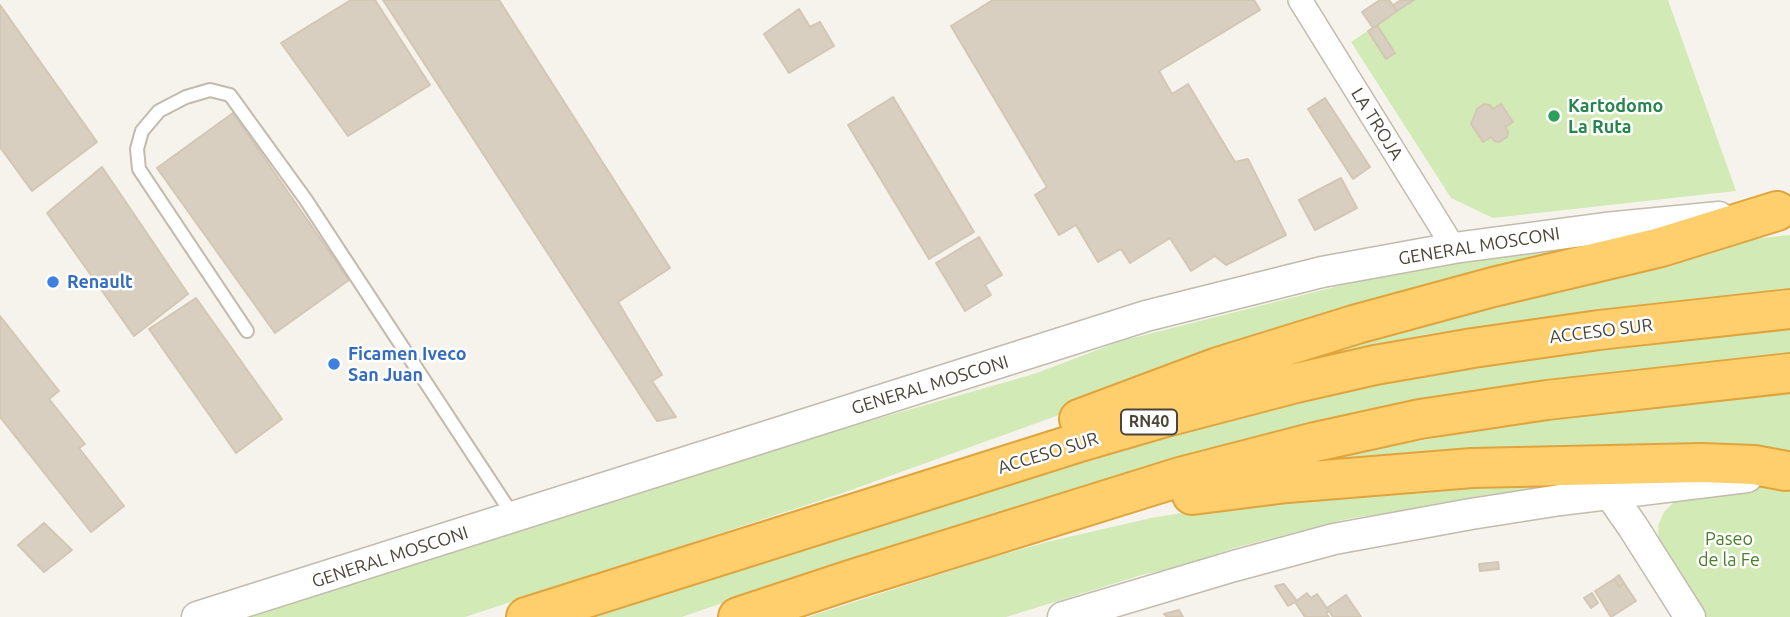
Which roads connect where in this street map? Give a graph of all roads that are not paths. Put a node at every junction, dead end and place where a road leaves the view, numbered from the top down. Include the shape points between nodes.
1 (1300, 0) edge
2 (1786, 215) edge
3 (1697, 225) junction
4 (1454, 248) junction
5 (1790, 309) edge
6 (247, 331) dead end
7 (1790, 373) edge
8 (1788, 470) edge
9 (1610, 494) junction
10 (847, 515) junction
11 (514, 517) junction
12 (1049, 518) junction
13 (197, 617) edge
14 (526, 617) edge
15 (738, 617) edge
16 (1063, 617) edge
17 (1690, 617) edge

1 - 4 street, LA TROJA
2 - 3 highway
3 - 4 street, GENERAL MOSCONI via 1605,228
3 - 10 highway via 1661,247 1493,287 1229,363 1058,427
4 - 11 street, GENERAL MOSCONI via 1322,272 1146,316
5 - 10 highway, ACCESO SUR / RN40 via 1576,333 1343,372 1162,418
6 - 11 lane via 139,169 137,149 142,131 159,111 210,90 230,95 306,200
7 - 12 highway via 1587,395 1410,421 1180,477
8 - 9 street
8 - 12 highway via 1702,463 1472,468 1233,489
9 - 16 street via 1323,542
9 - 17 street
10 - 14 highway, ACCESO SUR / RN40
11 - 13 street, GENERAL MOSCONI
12 - 15 highway

